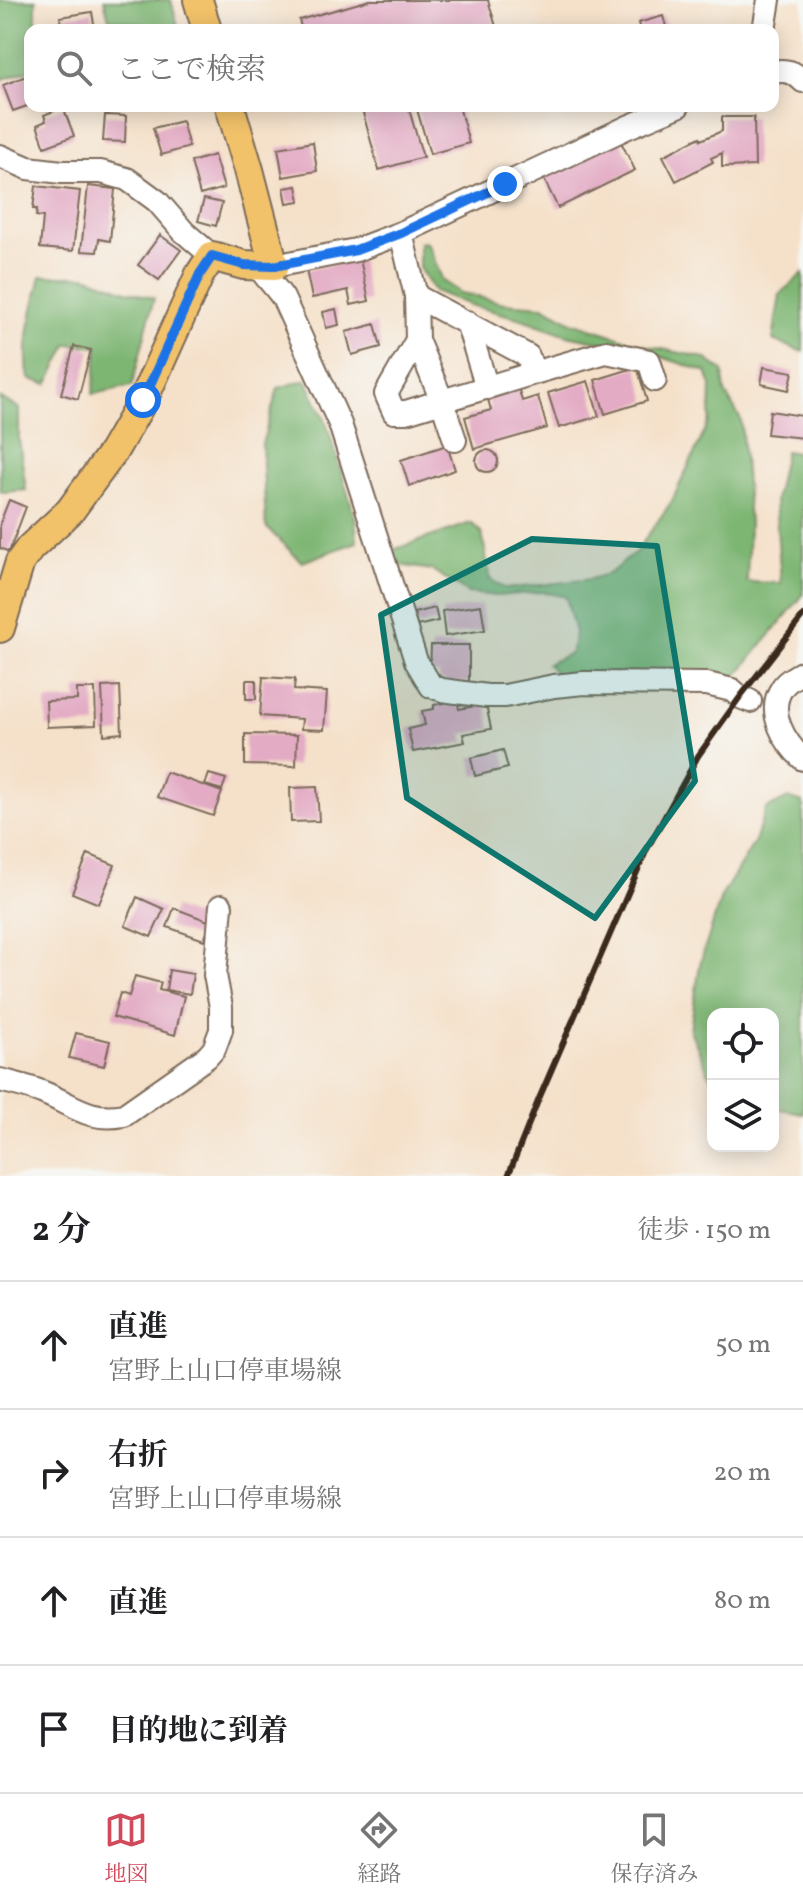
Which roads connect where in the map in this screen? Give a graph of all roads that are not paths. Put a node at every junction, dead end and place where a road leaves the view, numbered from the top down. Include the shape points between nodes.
1 (198, 0) edge
2 (769, 0) edge
3 (205, 24) edge
4 (765, 24) edge
5 (779, 71) edge
6 (803, 81) edge
7 (232, 112) edge
8 (664, 112) edge
9 (0, 156) edge
10 (401, 233) junction
11 (212, 256) junction
12 (266, 266) junction
13 (416, 296) junction
14 (467, 322) junction
15 (417, 340) junction
16 (534, 373) junction
17 (655, 380) dead end
18 (487, 388) junction
19 (442, 401) junction
20 (455, 440) dead end
21 (7, 577) edge
22 (0, 628) edge
23 (803, 672) edge
24 (781, 689) junction
25 (750, 701) junction
26 (777, 718) junction
27 (803, 759) edge
28 (221, 906) dead end
29 (0, 1080) edge

1 - 3 main road
2 - 4 street
5 - 6 street via 794,72
7 - 12 main road via 249,170
8 - 10 street
9 - 11 street via 28,168 101,172 127,179
10 - 12 street via 356,250
10 - 13 street
11 - 12 main road
11 - 21 main road via 113,452 70,511
12 - 25 street via 340,424 416,661 431,686 505,696 584,683 707,684
13 - 14 street
13 - 15 street
14 - 16 street via 528,356
14 - 18 street
15 - 19 street
15 - 19 street via 386,394 394,412
16 - 17 street via 606,352 649,361
16 - 18 street
18 - 19 street
19 - 20 street
21 - 22 main road
23 - 24 street
24 - 25 street
24 - 26 street
25 - 26 street
26 - 27 street
28 - 29 street via 215,975 221,1030 207,1057 124,1115 110,1118

